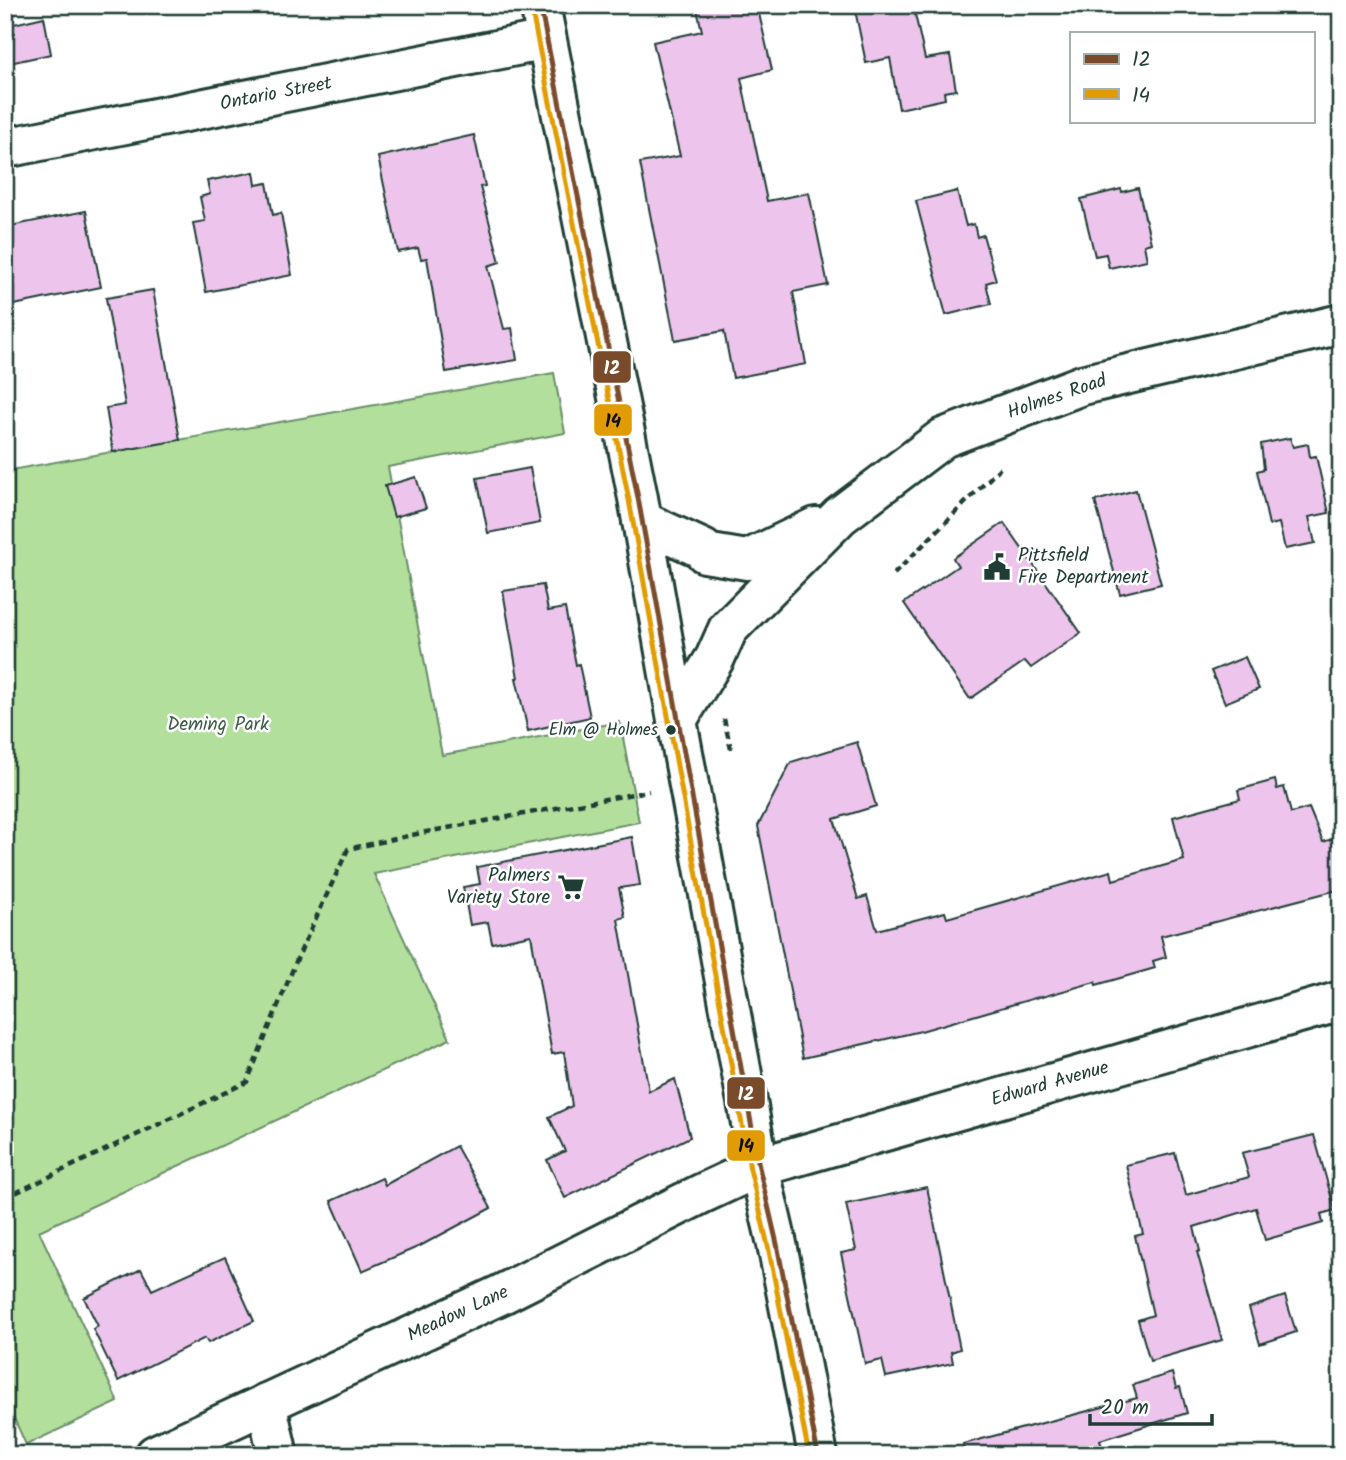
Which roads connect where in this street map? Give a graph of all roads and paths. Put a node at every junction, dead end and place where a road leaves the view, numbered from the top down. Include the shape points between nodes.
1 (543, 23) edge
2 (5, 148) edge
3 (1341, 324) edge
4 (1000, 468) dead end
5 (840, 516) junction
6 (642, 521) junction
7 (894, 574) dead end
8 (677, 720) junction
9 (688, 783) junction
10 (1341, 1001) edge
11 (759, 1167) junction
12 (5, 1198) edge
13 (266, 1403) junction
14 (155, 1455) edge
15 (278, 1455) edge
16 (818, 1455) edge

1 - 2 street, Ontario Street
1 - 6 street
3 - 5 street, Holmes Road via 1082,384 943,439
4 - 7 path
5 - 6 street, Holmes Road via 747,560 705,553
5 - 8 street, Holmes Road via 729,629
6 - 8 street
8 - 9 street
9 - 11 street
9 - 12 path via 348,849 247,1082
10 - 11 street, Edward Avenue
11 - 13 street, Meadow Lane via 500,1295
11 - 16 street
13 - 14 street, Meadow Lane
13 - 15 street

